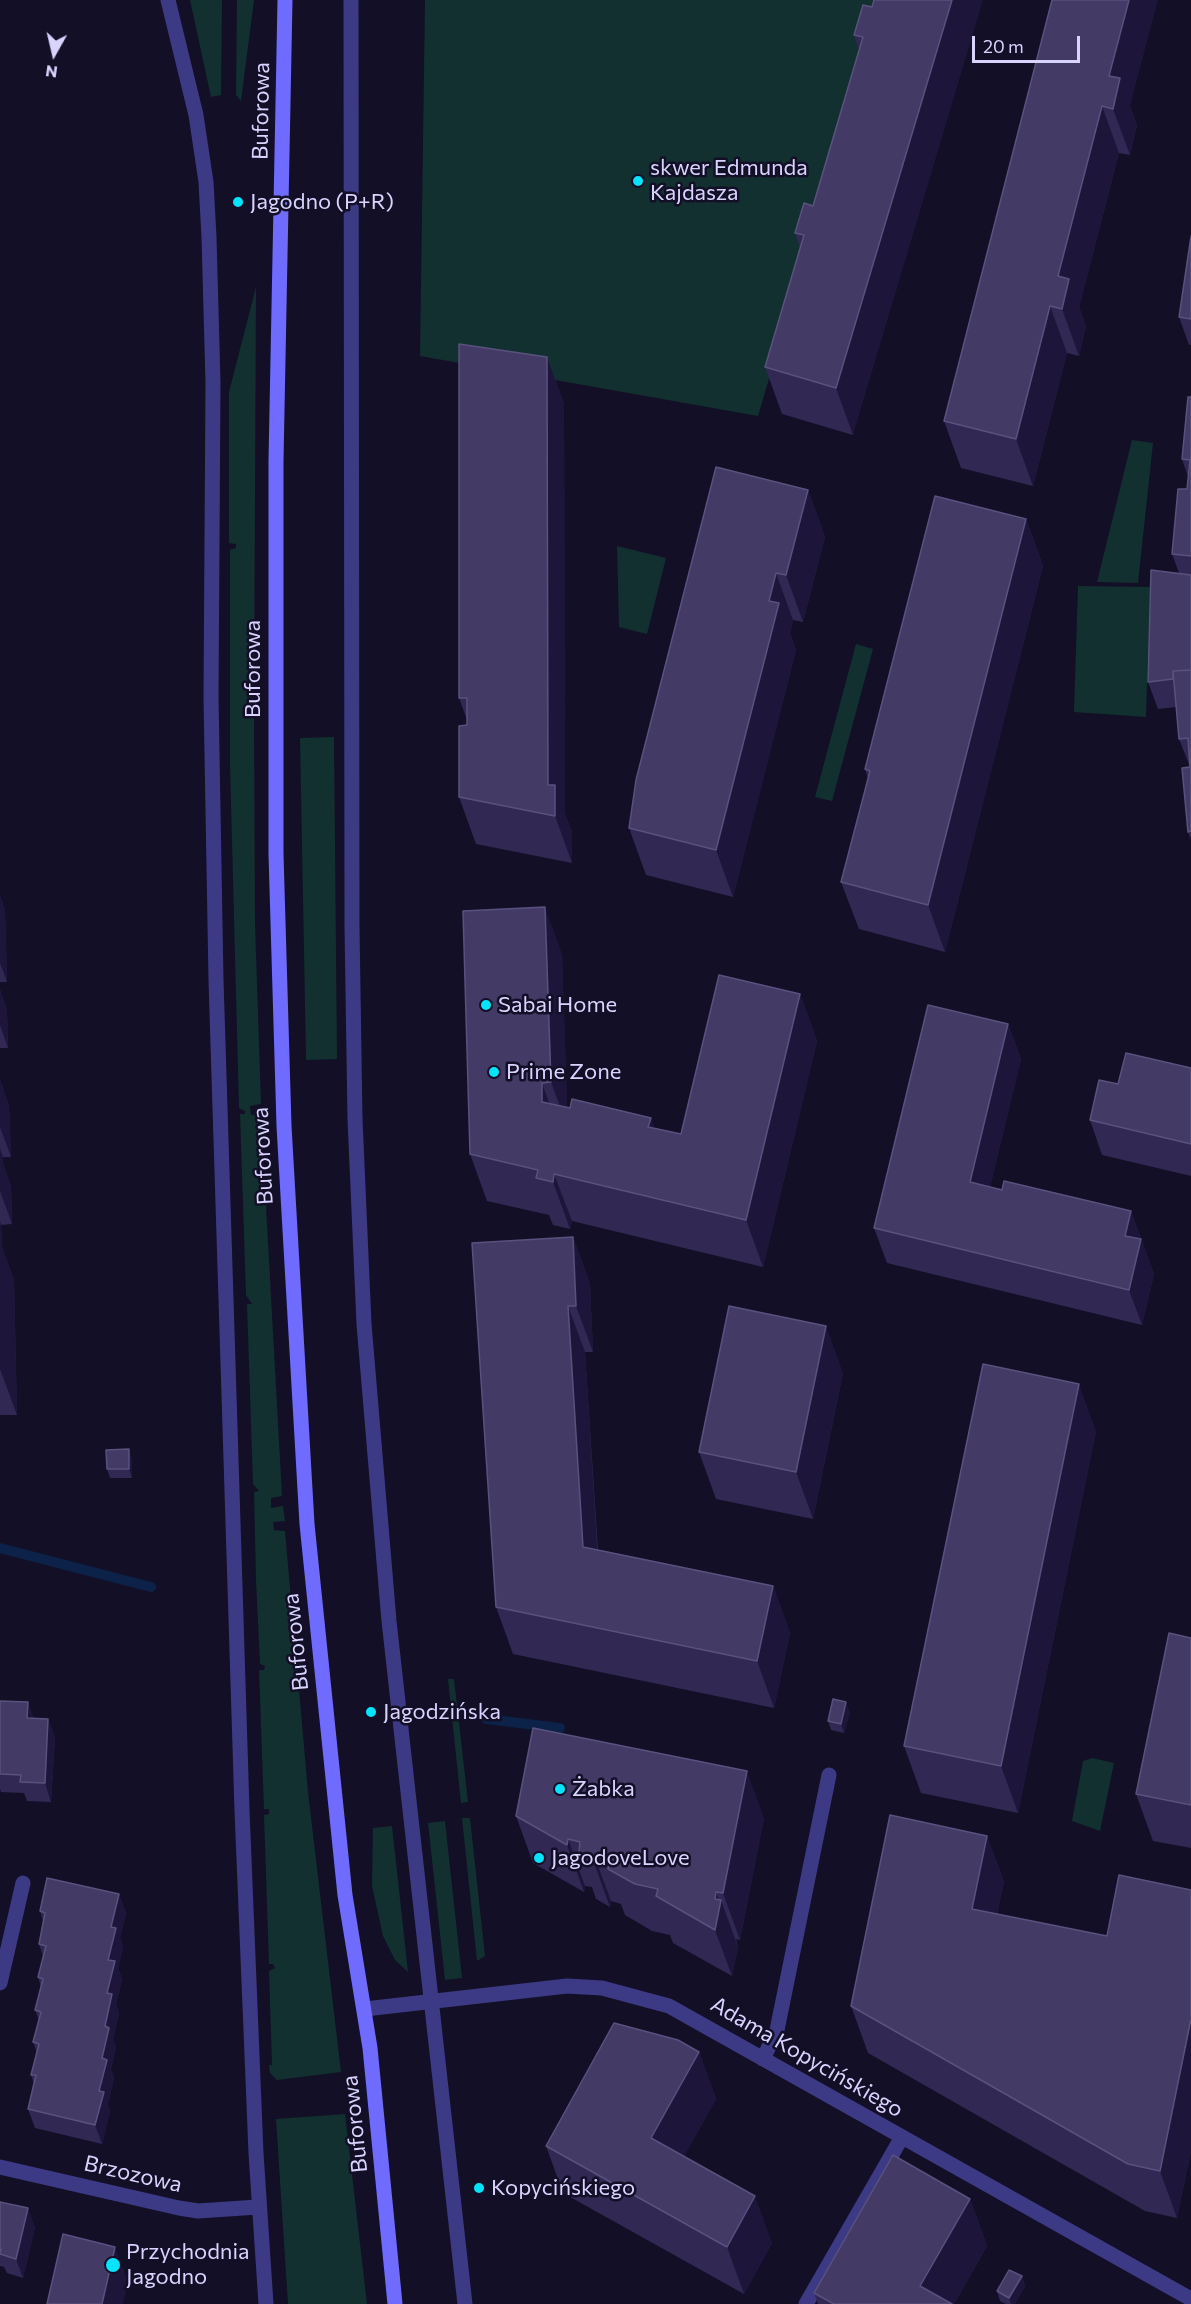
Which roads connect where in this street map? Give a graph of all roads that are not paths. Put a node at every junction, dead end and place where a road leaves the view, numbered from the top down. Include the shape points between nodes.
1 (168, 0) edge
2 (285, 0) edge
3 (351, 0) edge
4 (829, 1775) dead end
5 (23, 1883) dead end
6 (0, 1983) edge
7 (430, 2001) junction
8 (364, 2009) junction
9 (763, 2059) junction
10 (902, 2137) junction
11 (0, 2167) edge
12 (258, 2207) junction
13 (1191, 2299) edge
14 (266, 2304) edge
15 (395, 2304) edge
16 (465, 2304) edge
17 (806, 2304) edge

1 - 12 street, Buforowa via 196,115 209,237 215,959
2 - 8 main road, Buforowa via 276,461 276,854 284,1126 307,1524 345,1895
3 - 7 street via 351,845 355,1119 364,1324 389,1621
4 - 9 street via 777,2030
5 - 6 street
7 - 8 street, Adama Kopycińskiego
7 - 9 street, Adama Kopycińskiego via 531,1988 602,1988 669,2006
7 - 16 street
8 - 15 main road, Buforowa
9 - 10 street, Adama Kopycińskiego
10 - 13 street, Adama Kopycińskiego
10 - 17 street
11 - 12 street, Brzozowa via 198,2211
12 - 14 street, Buforowa

